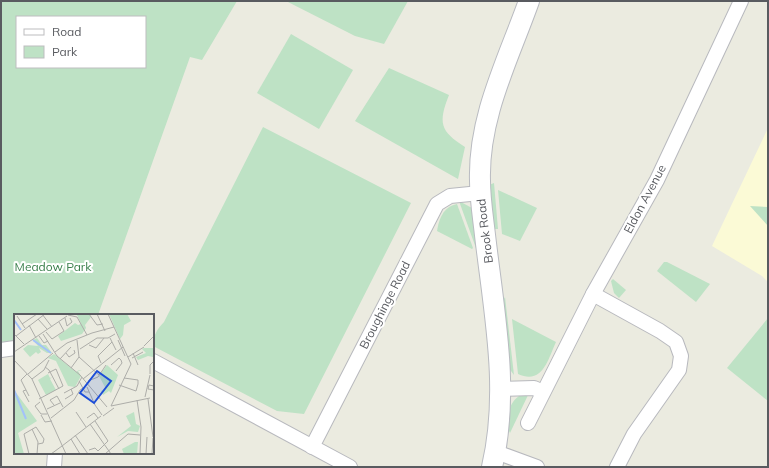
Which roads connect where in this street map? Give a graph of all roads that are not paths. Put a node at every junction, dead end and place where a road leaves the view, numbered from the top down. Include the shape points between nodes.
1 (529, 1) edge
2 (741, 1) edge
3 (480, 193) junction
4 (593, 294) junction
5 (14, 348) edge
6 (1, 350) edge
7 (154, 362) edge
8 (501, 389) junction
9 (543, 392) junction
10 (528, 423) dead end
11 (312, 447) junction
12 (55, 454) edge
13 (494, 459) edge
14 (54, 467) edge
15 (350, 467) edge
16 (537, 467) edge
17 (617, 467) edge

1 - 3 street, Brook Road via 486,117 481,148
2 - 4 street, Eldon Avenue via 657,180
3 - 8 street, Brook Road via 497,328
3 - 11 street, Broughinge Road via 450,196 437,204
4 - 9 street, Eldon Avenue
4 - 17 street via 676,342 681,356 679,370 634,434
5 - 6 street
7 - 11 street
8 - 9 street via 534,388
8 - 13 street, Brook Road
9 - 10 street, Eldon Avenue
11 - 15 street
12 - 14 street
13 - 16 street

